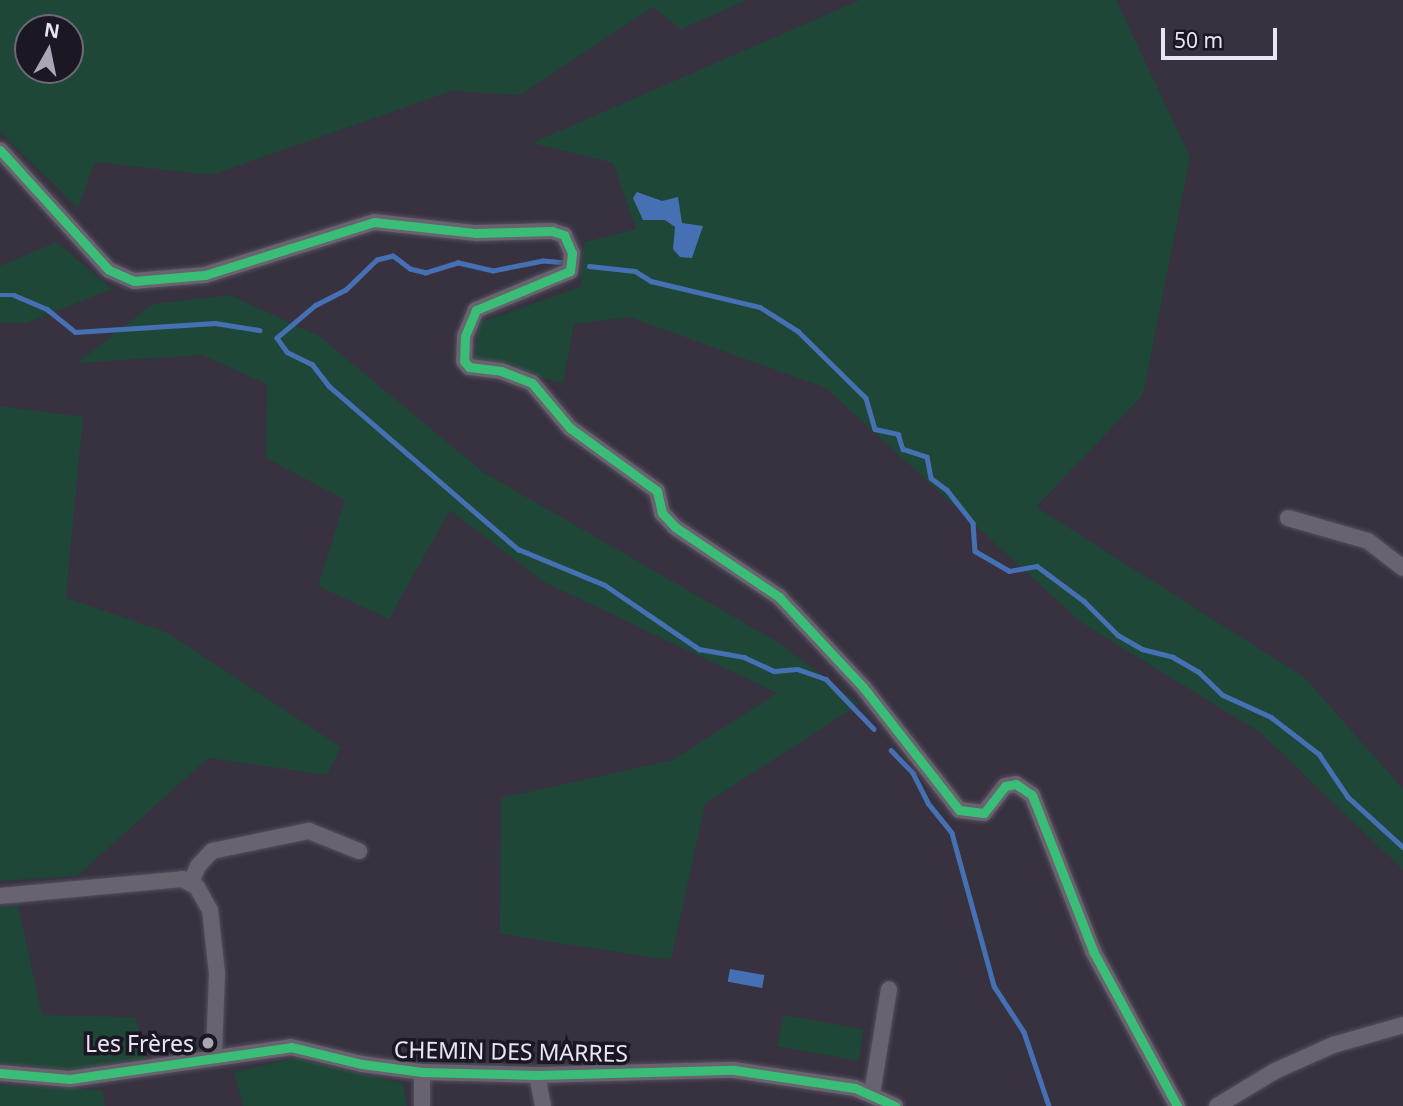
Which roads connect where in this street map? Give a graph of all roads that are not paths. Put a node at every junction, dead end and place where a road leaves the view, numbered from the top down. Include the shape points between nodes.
1 (0, 150) edge
2 (1288, 518) dead end
3 (1403, 568) edge
4 (359, 851) dead end
5 (191, 883) junction
6 (0, 896) edge
7 (889, 989) dead end
8 (1403, 1025) edge
9 (214, 1055) junction
10 (422, 1072) junction
11 (0, 1073) edge
12 (537, 1075) junction
13 (872, 1094) junction
14 (422, 1106) edge
15 (543, 1106) edge
16 (895, 1106) edge
17 (1177, 1106) edge
18 (1217, 1106) edge

1 - 17 street via 109,270 134,281 205,275 374,222 476,233 565,234 572,253 570,271 476,310 465,336 464,361 469,367 501,371 532,383 570,428 657,491 662,513 675,527 779,597 863,687 959,810 984,813 1005,786 1016,784 1032,795 1093,951
2 - 3 street via 1368,541
4 - 5 street via 309,831 212,851
5 - 6 street via 182,879
5 - 9 street via 210,910 217,990
7 - 13 street
8 - 18 street via 1333,1045 1275,1071
9 - 10 street, CHEMIN DES MARRES via 291,1047
9 - 11 street, CHEMIN DES MARRES via 69,1079
10 - 12 street, CHEMIN DES MARRES
10 - 14 street
12 - 13 street, CHEMIN DES MARRES via 734,1070 814,1080
12 - 15 street
13 - 16 street, CHEMIN DES MARRES

